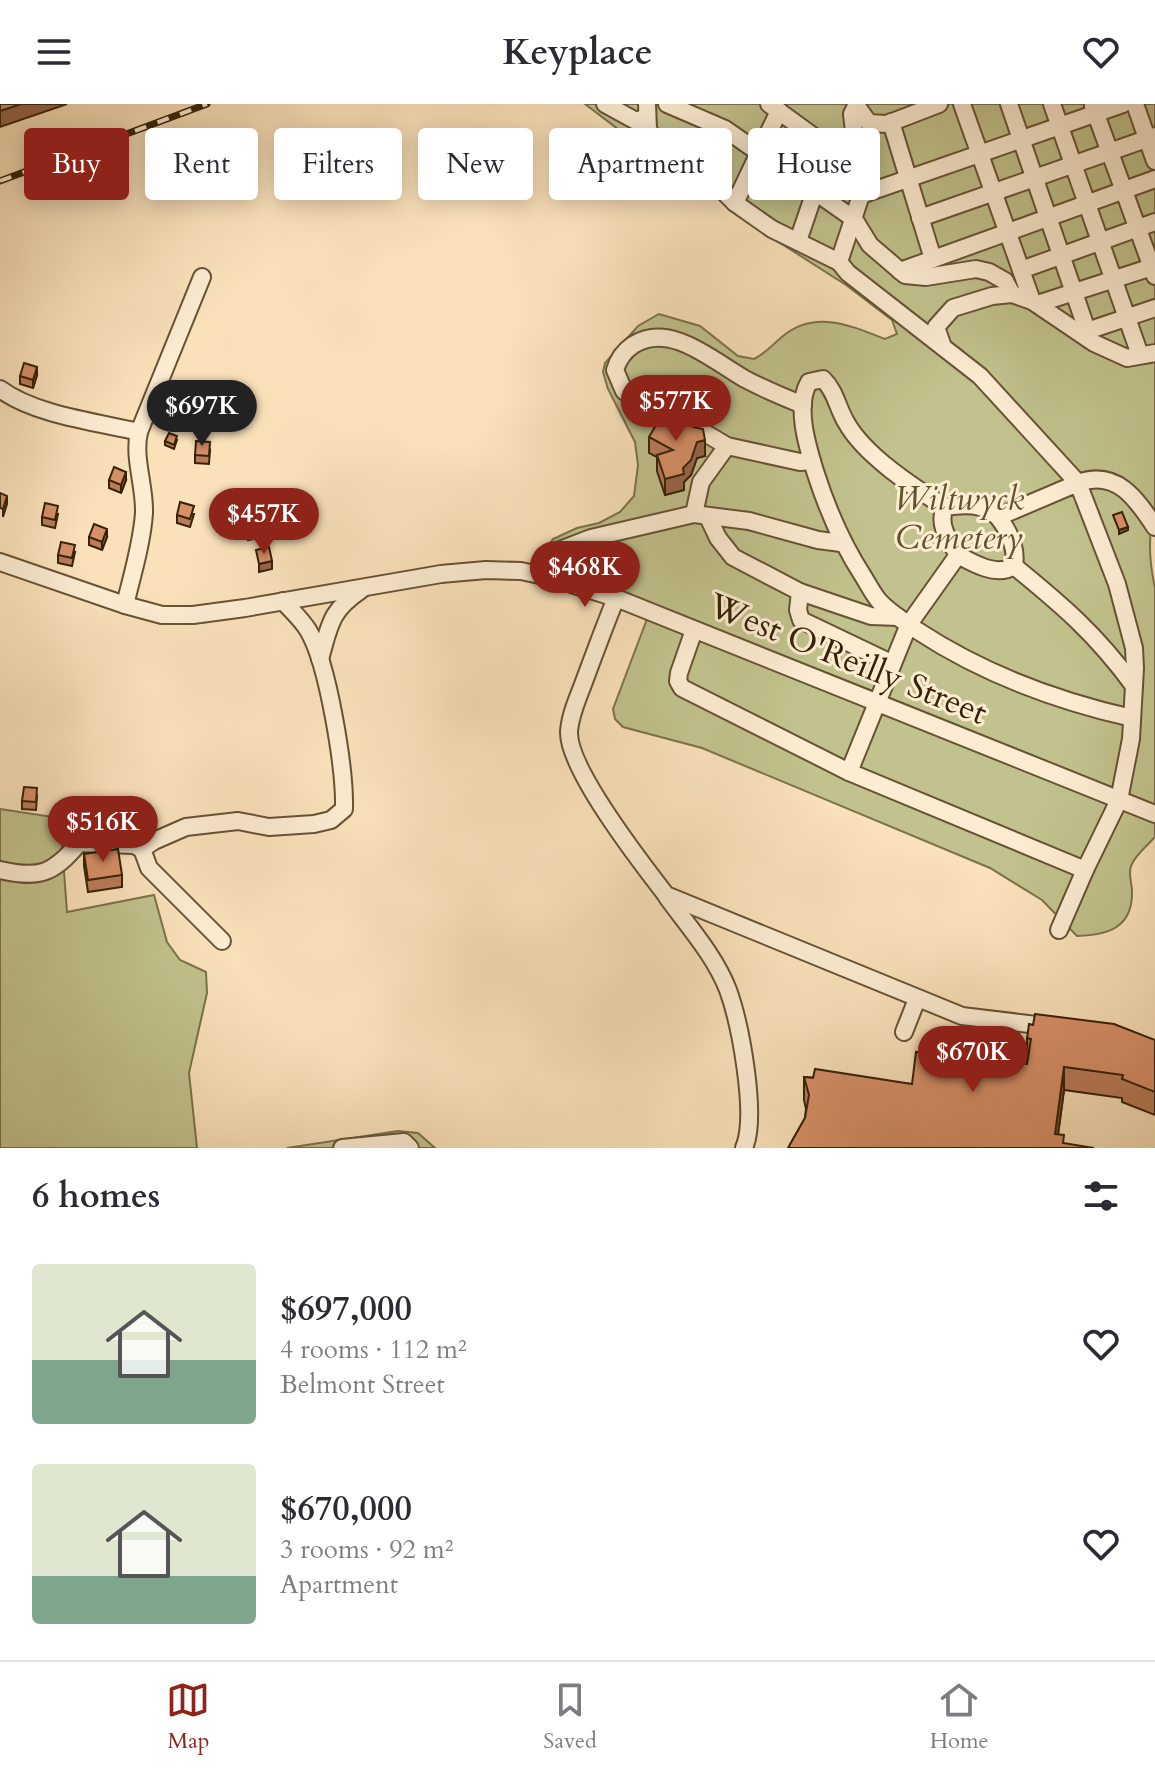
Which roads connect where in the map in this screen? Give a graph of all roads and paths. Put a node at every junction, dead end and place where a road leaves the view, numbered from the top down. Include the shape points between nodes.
1 (605, 104) edge
2 (667, 104) edge
3 (939, 104) edge
4 (962, 104) edge
5 (1009, 104) edge
6 (1052, 104) edge
7 (1123, 104) edge
8 (1135, 104) edge
9 (774, 107) edge
10 (854, 107) edge
11 (1094, 109) edge
12 (647, 111) edge
13 (891, 122) junction
14 (1060, 127) junction
15 (767, 128) edge
16 (803, 128) edge
17 (855, 128) edge
18 (1151, 138) edge
19 (1021, 141) junction
20 (748, 145) edge
21 (1110, 152) junction
22 (980, 155) junction
23 (1155, 161) edge
24 (1073, 165) junction
25 (748, 175) edge
26 (909, 178) junction
27 (1034, 178) junction
28 (1155, 179) edge
29 (880, 188) edge
30 (1124, 191) junction
31 (994, 194) junction
32 (812, 200) edge
33 (827, 200) edge
34 (860, 200) edge
35 (735, 203) junction
36 (1087, 203) junction
37 (920, 218) junction
38 (1048, 218) junction
39 (854, 219) junction
40 (1155, 222) edge
41 (1138, 229) junction
42 (1007, 231) junction
43 (798, 241) junction
44 (1101, 242) junction
45 (1061, 256) junction
46 (933, 259) junction
47 (839, 262) junction
48 (1154, 269) edge
49 (1021, 270) junction
50 (900, 271) junction
51 (202, 277) dead end
52 (1114, 280) junction
53 (1074, 293) junction
54 (1012, 294) junction
55 (1035, 302) junction
56 (1155, 308) edge
57 (1127, 316) junction
58 (1089, 335) junction
59 (943, 347) junction
60 (1141, 355) edge
61 (1155, 368) edge
62 (0, 389) edge
63 (803, 405) junction
64 (139, 432) junction
65 (727, 446) junction
66 (812, 461) junction
67 (1078, 483) junction
68 (945, 507) junction
69 (701, 515) junction
70 (998, 517) junction
71 (1155, 527) edge
72 (841, 543) junction
73 (958, 555) junction
74 (0, 562) edge
75 (1014, 566) junction
76 (549, 577) junction
77 (366, 587) junction
78 (800, 592) junction
79 (616, 598) junction
80 (283, 601) junction
81 (125, 605) junction
82 (903, 621) junction
83 (694, 630) junction
84 (320, 659) junction
85 (891, 663) junction
86 (1134, 686) junction
87 (877, 703) junction
88 (1132, 718) junction
89 (849, 772) junction
90 (1119, 800) junction
91 (1155, 814) edge
92 (142, 849) junction
93 (0, 870) edge
94 (1085, 870) junction
95 (666, 895) junction
96 (1059, 930) dead end
97 (222, 941) dead end
98 (917, 999) junction
99 (1065, 1028) edge
100 (904, 1032) dead end
101 (342, 1148) edge
102 (410, 1148) edge
103 (744, 1148) edge

1 - 12 street via 636,121
2 - 20 street
3 - 13 street
4 - 22 street
5 - 19 street
6 - 14 street
7 - 11 street
8 - 18 street
9 - 15 street
9 - 16 street
10 - 13 street via 869,123
10 - 17 street
11 - 14 street
11 - 21 street
12 - 35 street via 653,138
13 - 26 street
14 - 19 street
14 - 24 street
18 - 21 street
18 - 23 street
19 - 22 street
19 - 27 street
21 - 24 street
21 - 30 street
22 - 26 street
22 - 31 street
24 - 27 street
24 - 36 street
25 - 35 street
26 - 29 street
26 - 37 street
27 - 31 street
27 - 38 street
28 - 30 street
30 - 36 street
30 - 41 street
31 - 37 street
31 - 42 street
32 - 43 street
33 - 39 street
34 - 39 street
35 - 43 street
36 - 38 street
36 - 44 street
37 - 46 street
38 - 42 street
38 - 45 street
39 - 47 street
39 - 50 street via 870,245
40 - 41 street
41 - 44 street
41 - 48 street
42 - 46 street
42 - 49 street
43 - 47 street
44 - 45 street
44 - 52 street
45 - 49 street
45 - 53 street
46 - 50 street
47 - 59 street
48 - 52 street
49 - 55 street
50 - 54 street via 926,277 957,270 989,272 1005,281
51 - 64 street
52 - 53 street
52 - 57 street
53 - 55 street
53 - 58 street
54 - 55 street
54 - 59 street via 953,308 936,327
55 - 58 street
56 - 57 street
57 - 58 street
57 - 60 street
58 - 60 street
59 - 67 street via 980,376
60 - 61 street
62 - 64 street via 37,407
63 - 65 street via 664,337 642,339 627,349 615,370 624,391
63 - 66 street
63 - 68 street via 809,382 823,379 846,424 877,458
64 - 81 street via 144,516
65 - 66 street
65 - 69 street via 701,482
66 - 72 street
67 - 70 street
67 - 71 street via 1090,478 1111,481 1127,491
67 - 86 street via 1117,584 1134,648
68 - 70 street via 977,505
68 - 73 street via 942,526
69 - 72 street
69 - 76 street via 591,538 560,550
69 - 78 street via 733,557
70 - 75 street via 1012,541
72 - 82 street via 879,601
73 - 75 street via 992,569
73 - 82 street
74 - 81 street, West O'Reilly Street
75 - 86 street via 1075,616
76 - 77 street, West O'Reilly Street via 486,570
76 - 79 street, West O'Reilly Street
77 - 80 street, West O'Reilly Street
77 - 84 street via 331,619
78 - 82 street
78 - 85 street via 801,620
79 - 83 street, West O'Reilly Street
79 - 95 street via 572,715 569,738 586,779
80 - 81 street, West O'Reilly Street via 193,615 162,615
80 - 84 street via 308,629
82 - 85 street
82 - 88 street via 950,652 994,672 1081,707
83 - 87 street, West O'Reilly Street
83 - 89 street via 679,673 682,688
84 - 92 street via 337,739 344,809 331,820 314,824 269,827 238,821 186,827
85 - 87 street
86 - 88 street
87 - 89 street
87 - 90 street, West O'Reilly Street
88 - 90 street
89 - 94 street
90 - 91 street, West O'Reilly Street
90 - 94 street
92 - 93 street via 79,843 50,871 22,875
92 - 97 street via 149,868
94 - 96 street
95 - 98 street
95 - 103 street via 727,989 748,1098
98 - 99 street via 962,1016
98 - 100 street
101 - 102 street via 404,1142

